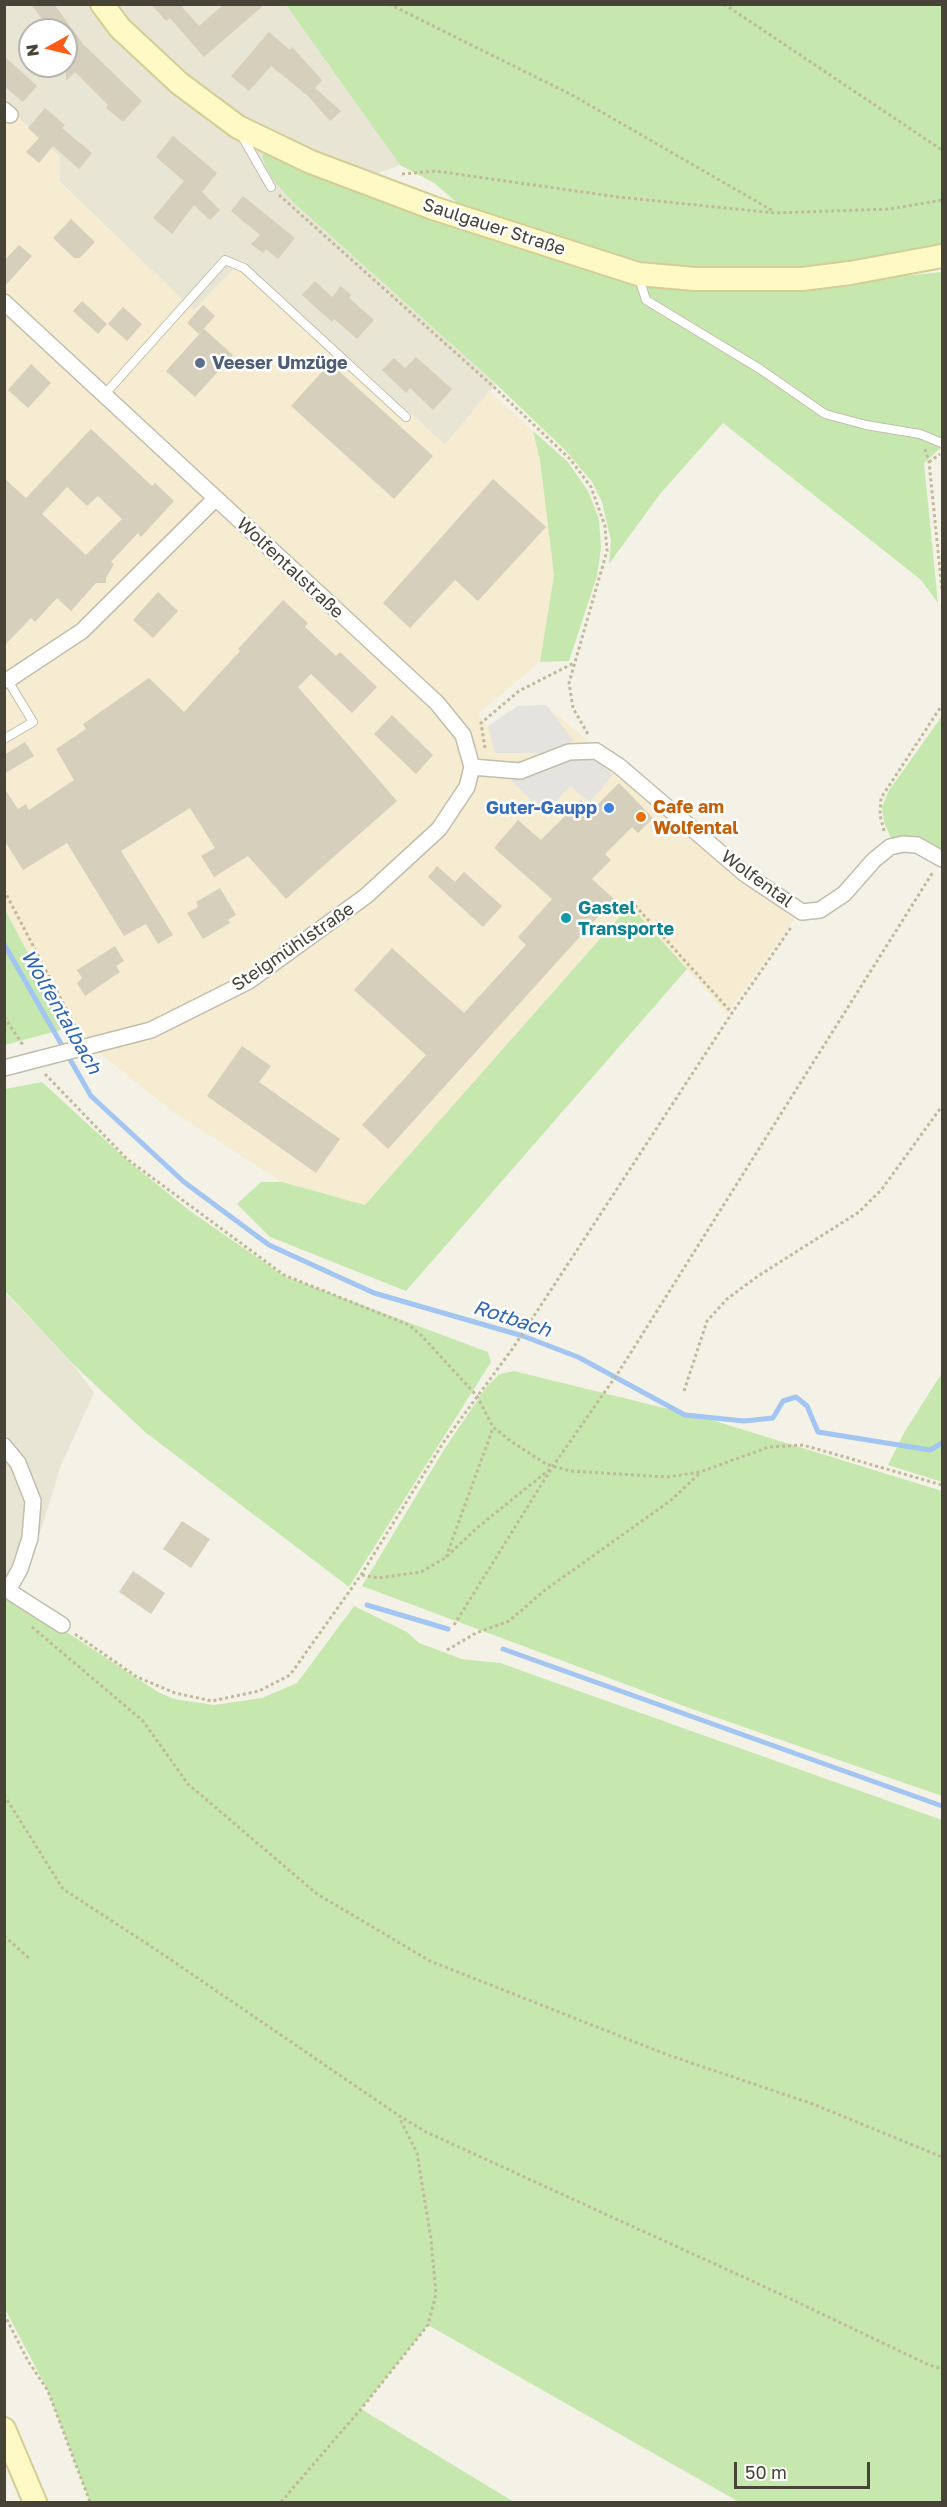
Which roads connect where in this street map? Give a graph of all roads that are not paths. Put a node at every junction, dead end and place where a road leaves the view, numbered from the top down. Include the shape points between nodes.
1 (102, 4) edge
2 (238, 127) junction
3 (271, 187) road end
4 (942, 256) edge
5 (638, 274) junction
6 (4, 302) edge
7 (104, 395) junction
8 (406, 417) dead end
9 (942, 443) edge
10 (215, 499) junction
11 (6, 678) edge
12 (4, 739) edge
13 (472, 766) junction
14 (942, 859) edge
15 (4, 1068) edge
16 (4, 1446) edge
17 (6, 1589) edge
18 (62, 1625) road end
19 (4, 2429) edge
20 (35, 2502) edge

1 - 2 main road, Saulgauer Straße via 120,28 179,83
2 - 3 lane
2 - 5 main road, Saulgauer Straße via 311,162 433,208
4 - 5 main road, Saulgauer Straße via 802,279 694,279
5 - 9 lane via 646,300 760,369 825,414 920,434
6 - 7 street, Wolfentalstraße
7 - 8 lane via 225,260 244,268
7 - 10 street, Wolfentalstraße
10 - 11 street via 82,631
10 - 13 street, Wolfentalstraße via 437,703 463,735
11 - 12 lane via 33,722
13 - 14 street, Wolfental via 520,771 569,752 596,751 619,766 745,874 802,912 820,910 844,894 890,847 916,845
13 - 15 street, Steigmühlstraße via 467,787 439,829 366,896 249,981 152,1030
16 - 17 street via 18,1463 33,1501 30,1538 20,1569
17 - 18 street
19 - 20 main road

